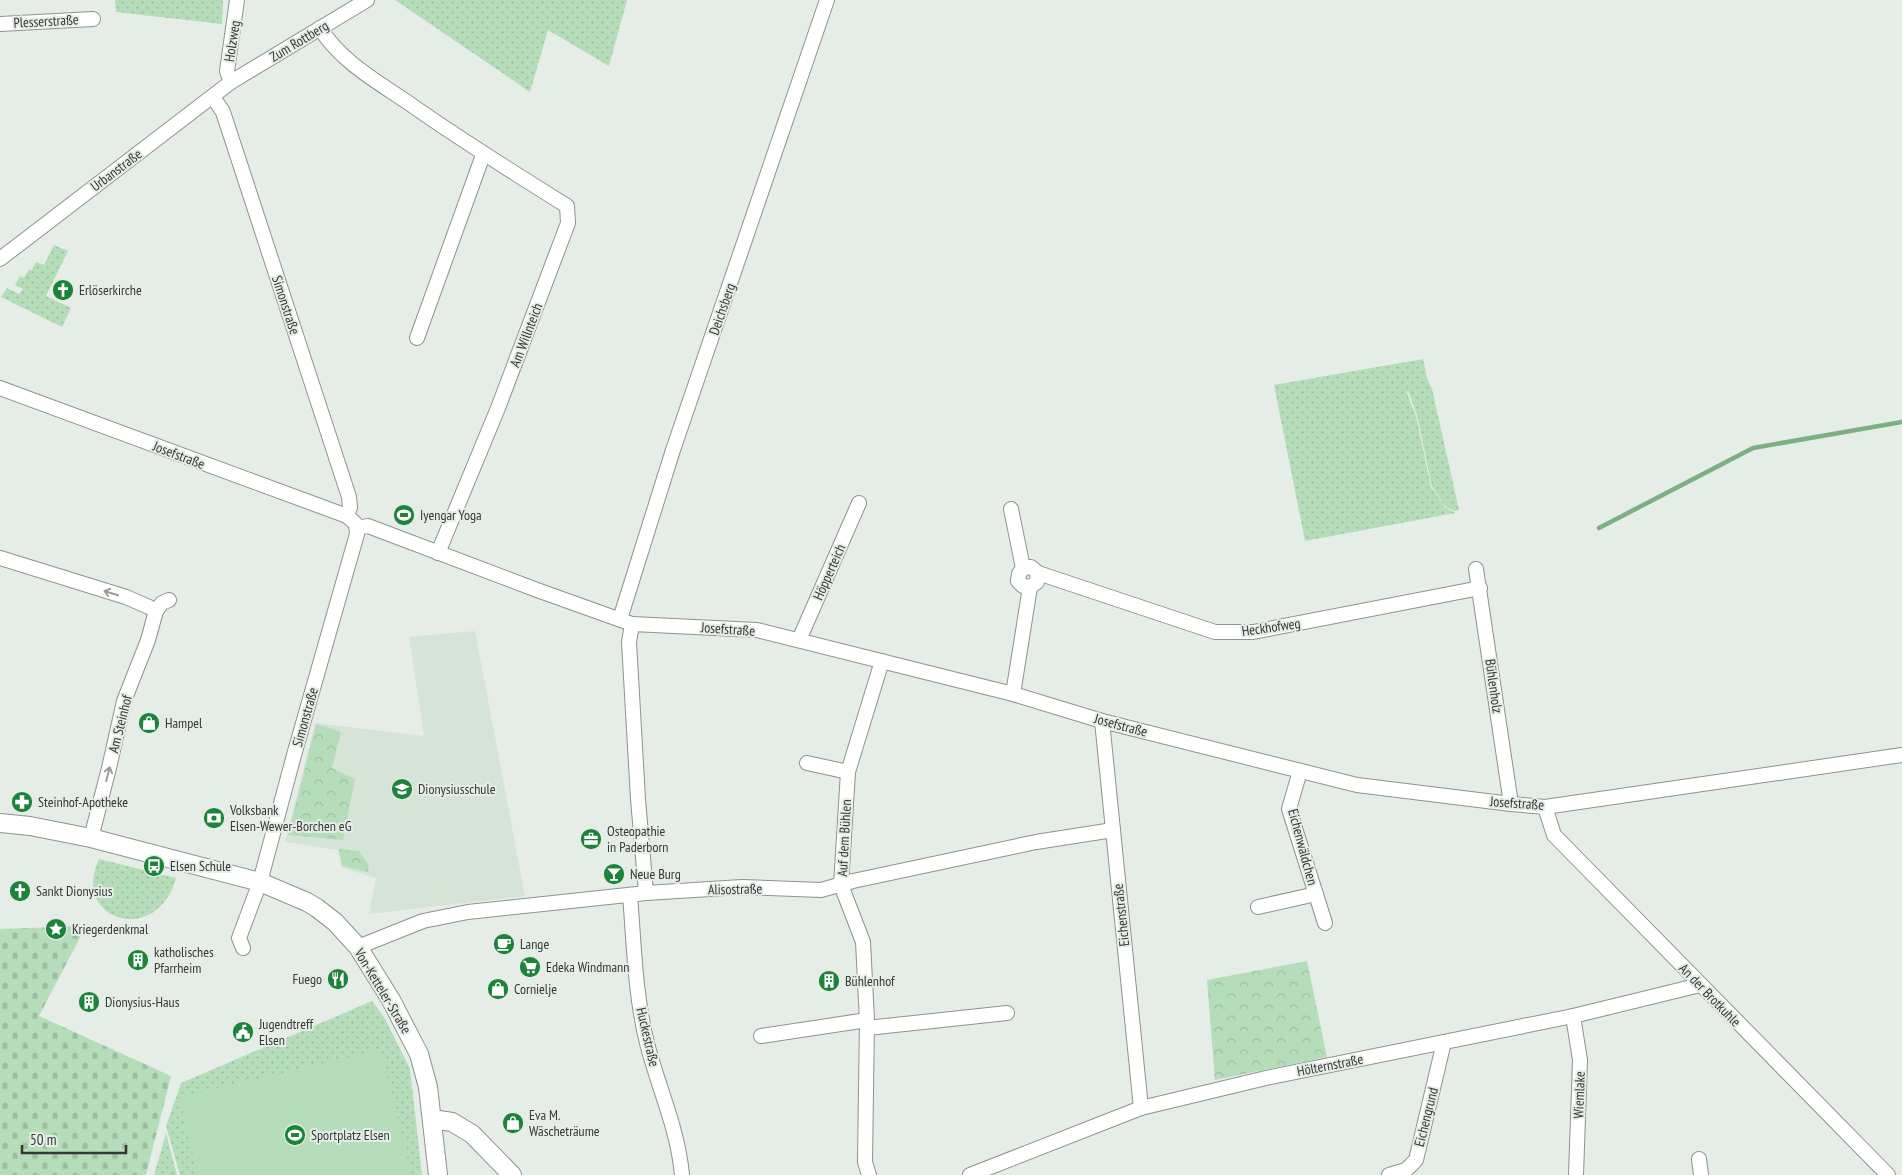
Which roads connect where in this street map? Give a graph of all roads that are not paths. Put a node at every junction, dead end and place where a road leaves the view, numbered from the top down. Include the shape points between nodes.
1 (237, 0) edge
2 (367, 0) edge
3 (827, 0) edge
4 (93, 19) dead end
5 (0, 24) edge
6 (320, 28) junction
7 (231, 82) junction
8 (213, 97) junction
9 (484, 155) junction
10 (0, 259) edge
11 (417, 338) dead end
12 (0, 388) edge
13 (859, 503) dead end
14 (1011, 508) dead end
15 (353, 523) junction
16 (438, 553) junction
17 (0, 558) edge
18 (1023, 568) junction
19 (1476, 569) dead end
20 (1038, 573) junction
21 (1030, 587) junction
22 (1480, 588) junction
23 (169, 600) dead end
24 (156, 612) junction
25 (626, 622) junction
26 (799, 640) junction
27 (882, 662) junction
28 (1013, 694) junction
29 (1102, 721) junction
30 (1902, 755) edge
31 (807, 763) dead end
32 (1300, 771) junction
33 (848, 772) junction
34 (1511, 804) junction
35 (1545, 807) junction
36 (0, 823) edge
37 (1113, 830) junction
38 (91, 838) junction
39 (260, 882) junction
40 (842, 885) junction
41 (646, 894) junction
42 (1316, 894) junction
43 (630, 895) junction
44 (1258, 907) dead end
45 (1325, 923) dead end
46 (358, 947) junction
47 (243, 948) dead end
48 (1700, 985) junction
49 (1006, 1013) dead end
50 (1573, 1016) junction
51 (867, 1024) junction
52 (761, 1036) dead end
53 (1444, 1042) junction
54 (1141, 1108) junction
55 (432, 1119) junction
56 (1699, 1159) dead end
57 (438, 1175) edge
58 (512, 1175) edge
59 (682, 1175) edge
60 (869, 1175) edge
61 (970, 1175) edge
62 (1389, 1175) edge
63 (1576, 1175) edge
64 (1702, 1175) edge
65 (1888, 1175) edge

1 - 7 street, Holzweg via 227,71
2 - 6 street, Zum Rottberg
3 - 25 street, Deichsberg via 673,450
4 - 5 street, Plesserstraße
6 - 7 street, Zum Rottberg
6 - 9 street, Am Willnteich via 329,42 353,65
7 - 8 street, Urbanstraße
8 - 10 street, Urbanstraße
8 - 15 street, Simonstraße via 224,112 349,497
9 - 11 street
9 - 16 street, Am Willnteich via 567,206 568,223 498,408
12 - 15 street, Josefstraße
13 - 26 street, Höpperteich
14 - 18 street
15 - 16 street, Josefstraße
15 - 39 street, Simonstraße via 357,534
16 - 25 street, Josefstraße
24 -> 17 street via 126,597
18 - 20 street, Heckhofweg via 1031,567
18 - 21 street via 1018,574 1018,581
19 - 22 street, Bühlenholz
20 - 21 street via 1037,582
20 - 22 street, Heckhofweg via 1215,632 1253,632
21 - 28 street
22 - 34 street, Bühlenholz
23 - 24 street via 162,603
38 -> 24 street, Am Steinhof via 124,701
25 - 26 street, Josefstraße via 757,630
25 - 41 street via 630,642
26 - 27 street, Josefstraße
27 - 28 street, Josefstraße
27 - 33 street, Auf dem Bühlen
28 - 29 street, Josefstraße
29 - 32 street, Josefstraße
29 - 37 street, Eichenstraße
30 - 35 street, Josefstraße
31 - 33 street
32 - 34 street, Josefstraße via 1357,785
32 - 42 street, Eichenwäldchen via 1290,808
33 - 40 street, Auf dem Bühlen
34 - 35 street, Josefstraße
35 - 48 street, An der Brotkuhle via 1554,835
36 - 38 street, Von-Ketteler-Straße
37 - 40 street, Alisostraße via 1036,842 853,880
37 - 54 street, Eichenstraße
38 - 39 street, Von-Ketteler-Straße
39 - 46 street, Von-Ketteler-Straße via 313,905 335,922
39 - 47 street via 239,938
40 - 41 street, Alisostraße via 820,890 742,887
40 - 51 street, Auf dem Bühlen via 863,942
41 - 43 street, Alisostraße
42 - 44 street, Eichenwäldchen
42 - 45 street, Eichenwäldchen
43 - 46 street, Alisostraße via 468,912 423,921
43 - 59 street, Huckestraße via 645,1034 670,1114
46 - 55 street, Von-Ketteler-Straße via 419,1054
48 - 50 street, Hölternstraße
48 - 65 street, An der Brotkuhle
49 - 51 street
50 - 53 street, Hölternstraße
50 - 63 street, Wiemlake via 1580,1060
51 - 52 street
51 - 60 street, Auf dem Bühlen via 865,1162
53 - 54 street, Hölternstraße via 1266,1078
53 - 62 street, Eichengrund via 1416,1160 1406,1170
54 - 61 street, Hölternstraße
55 - 57 street, Von-Ketteler-Straße
55 - 58 street via 452,1122 472,1134
56 - 64 street

